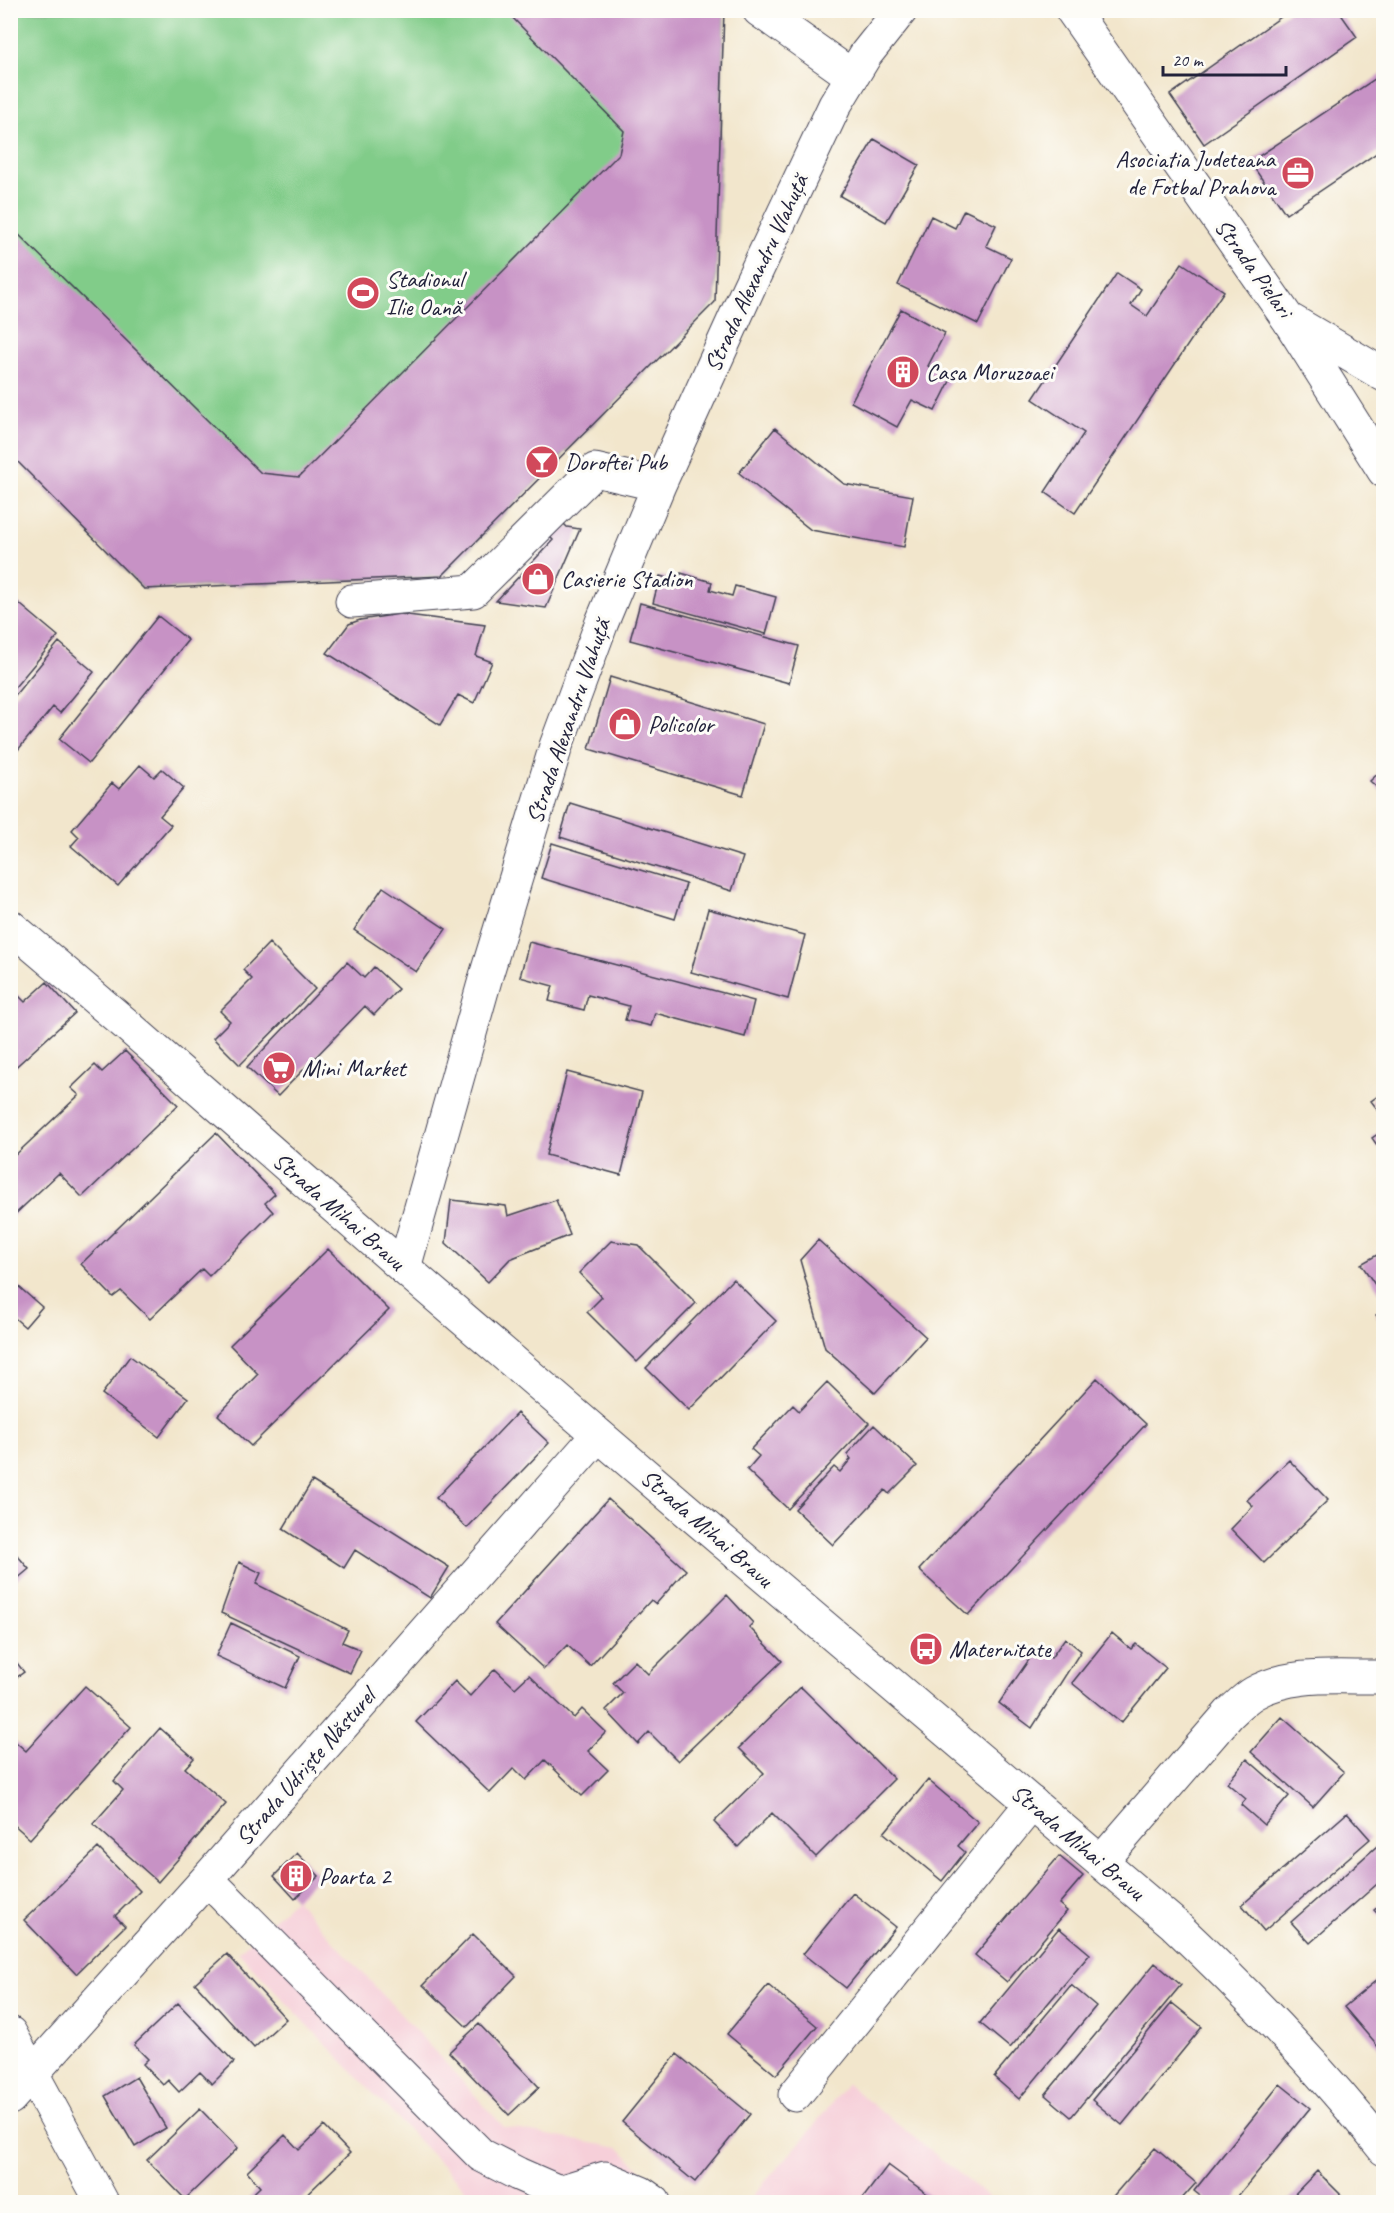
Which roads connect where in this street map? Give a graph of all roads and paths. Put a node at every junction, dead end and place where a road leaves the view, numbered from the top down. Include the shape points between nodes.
1 (901, 10) edge
2 (1072, 10) edge
3 (762, 13) edge
4 (852, 76) junction
5 (1288, 319) junction
6 (1383, 375) edge
7 (1383, 471) edge
8 (659, 485) junction
9 (352, 601) dead end
10 (10, 926) edge
11 (404, 1268) junction
12 (598, 1435) junction
13 (1383, 1677) edge
14 (1032, 1803) junction
15 (1102, 1861) junction
16 (207, 1879) junction
17 (10, 2033) edge
18 (32, 2074) junction
19 (795, 2095) dead end
20 (10, 2098) edge
21 (1383, 2150) edge
22 (102, 2202) edge
23 (654, 2202) edge

1 - 4 street, Strada Alexandru Vlahuță
2 - 5 street, Strada Pielari
3 - 4 street
4 - 8 street, Strada Alexandru Vlahuță via 747,289
5 - 6 street, Strada Pielari
5 - 7 street
8 - 9 street via 595,470 473,591
8 - 11 street, Strada Alexandru Vlahuță via 556,746
10 - 11 street, Strada Mihai Bravu
11 - 12 street, Strada Mihai Bravu
12 - 14 street, Strada Mihai Bravu
12 - 16 street, Strada Udriște Năsturel
13 - 15 street via 1302,1678 1278,1682 1252,1694 1229,1714
14 - 15 street, Strada Mihai Bravu
14 - 19 street
15 - 21 street, Strada Mihai Bravu via 1246,1992 1302,2052
16 - 18 street, Strada Udriște Năsturel
16 - 23 street via 481,2155 559,2192 605,2178
17 - 18 street
18 - 20 street, Strada Udriște Năsturel
18 - 22 street

